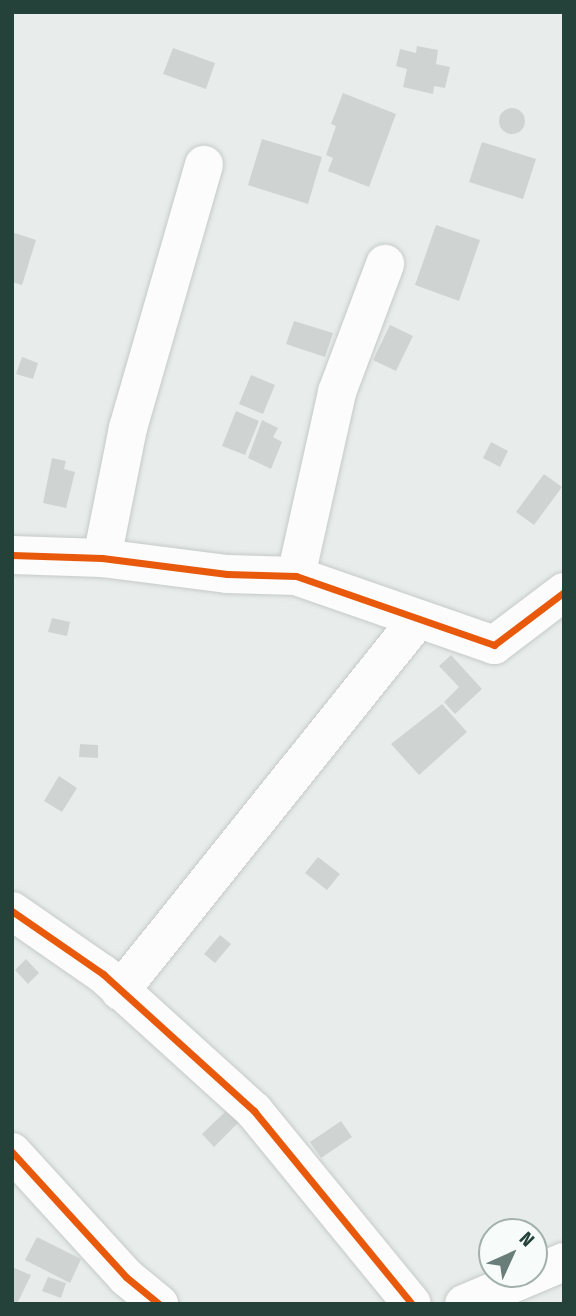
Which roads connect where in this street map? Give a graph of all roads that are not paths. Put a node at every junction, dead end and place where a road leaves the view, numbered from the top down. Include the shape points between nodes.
1 (204, 164) dead end
2 (385, 264) dead end
3 (12, 555) edge
4 (102, 558) junction
5 (296, 576) junction
6 (564, 592) edge
7 (417, 620) junction
8 (12, 911) edge
9 (120, 990) junction
10 (12, 1152) edge
11 (564, 1262) edge
12 (123, 1290) edge
13 (159, 1304) edge
14 (412, 1304) edge
15 (464, 1304) edge

1 - 4 street via 128,428
2 - 5 street via 337,392
3 - 4 street
4 - 5 street via 227,574
5 - 7 street
6 - 7 street via 494,645
7 - 9 street
8 - 9 street
9 - 14 street via 254,1111
10 - 12 street
11 - 15 street
12 - 13 street

